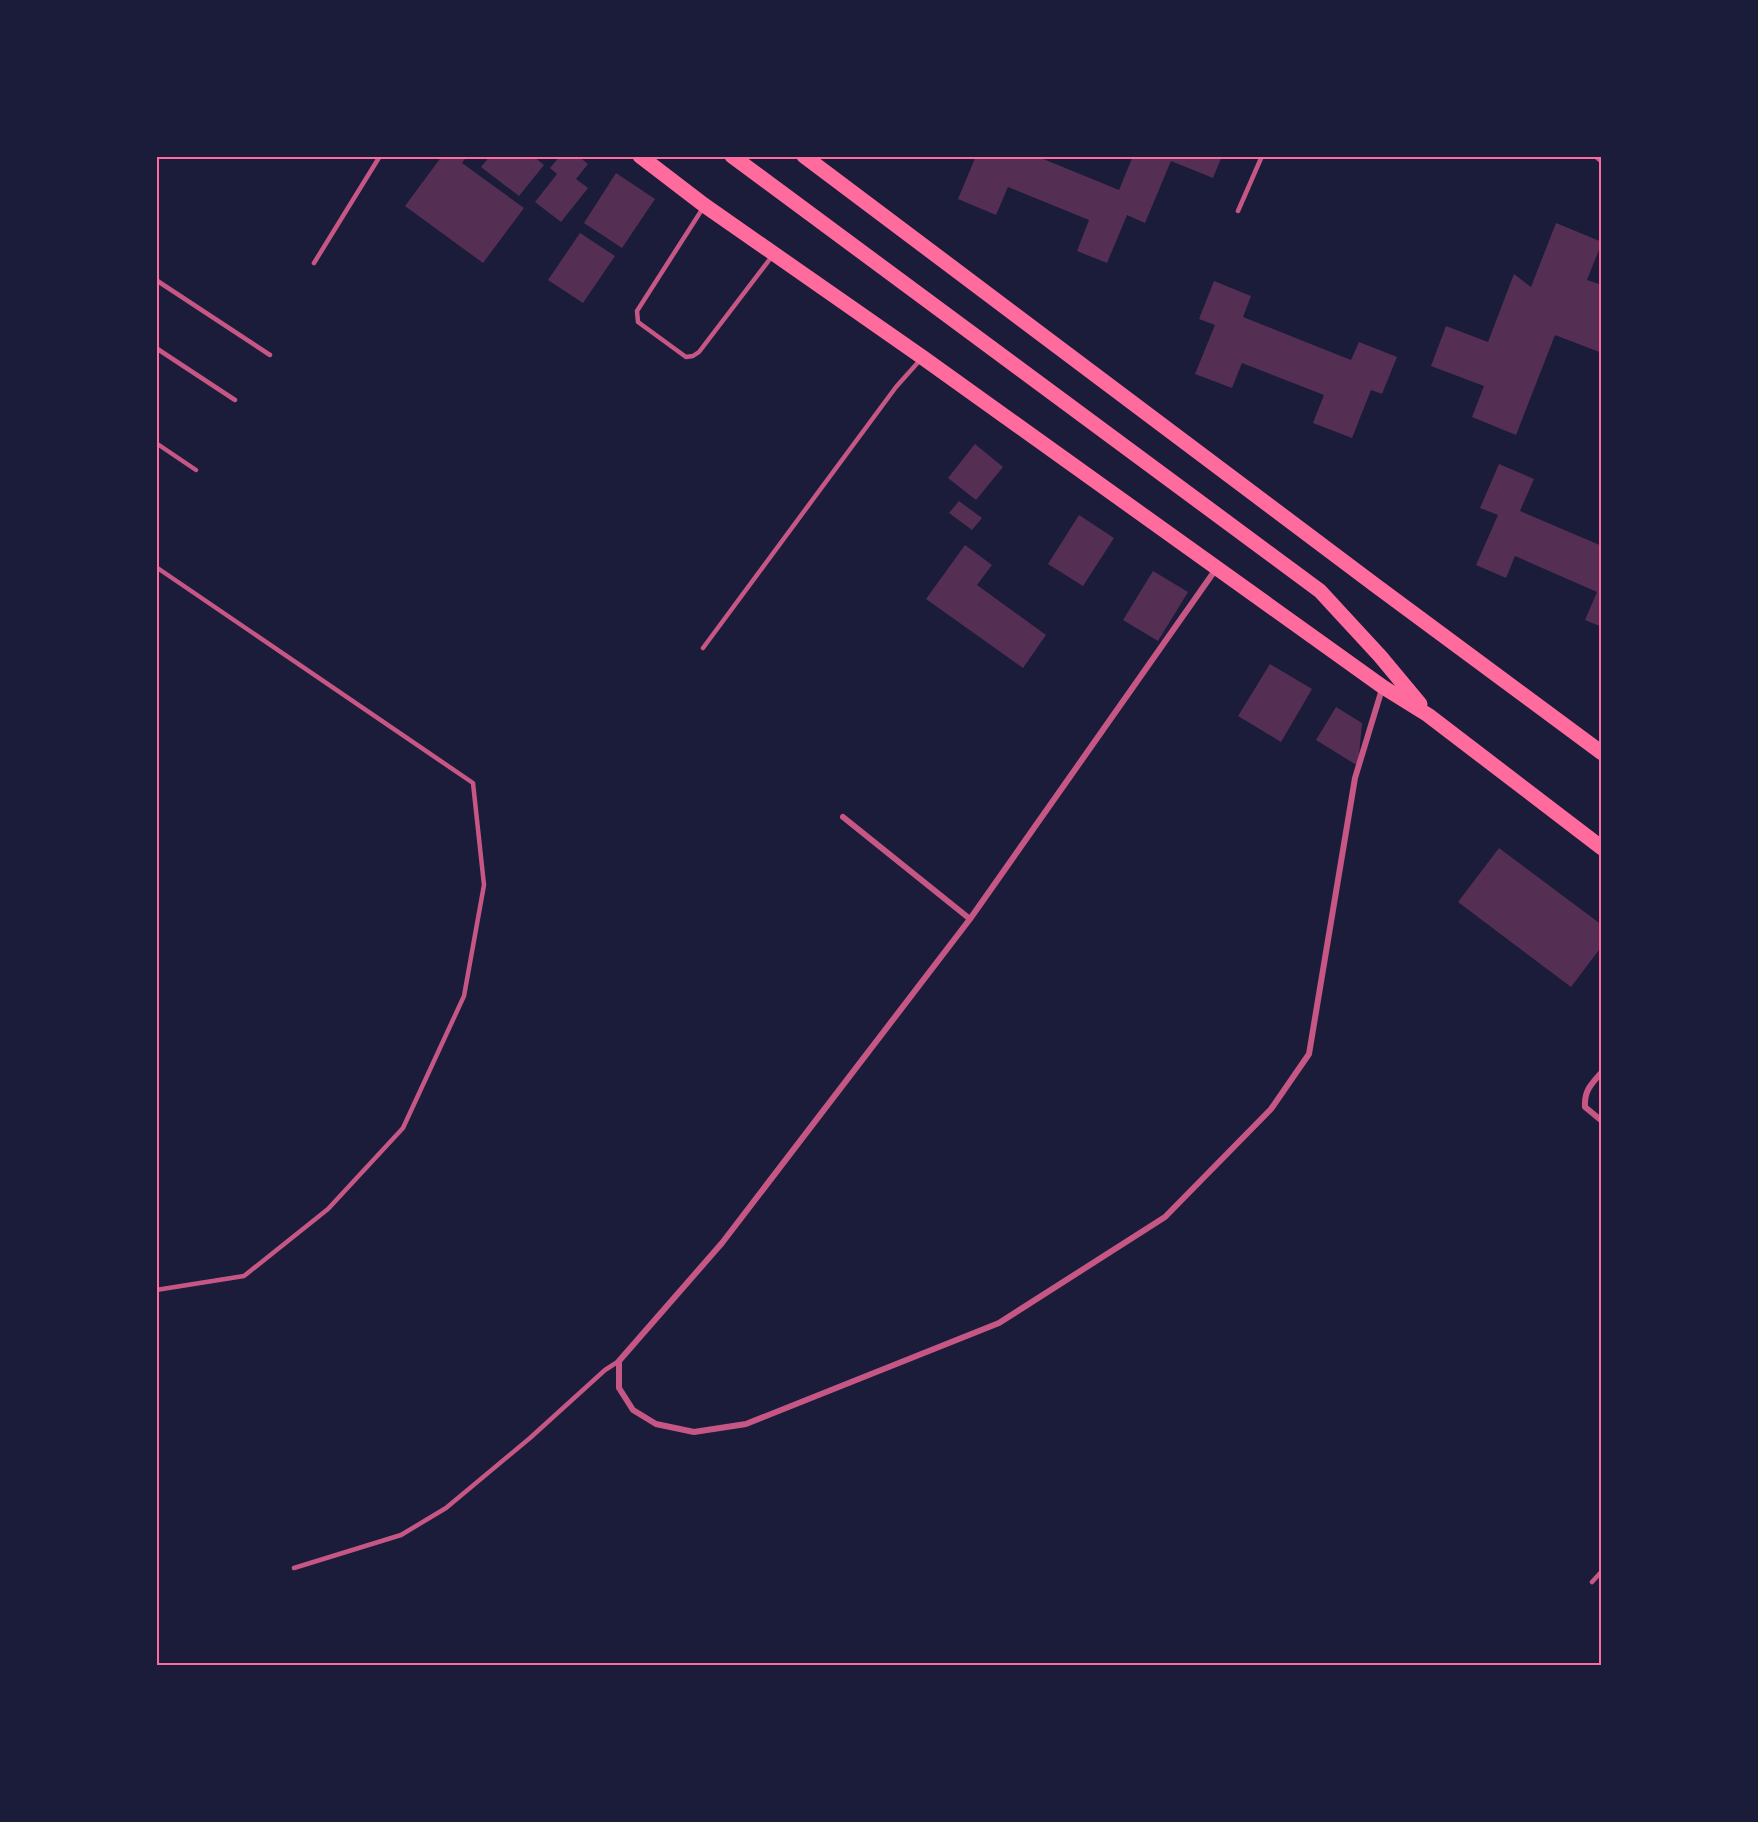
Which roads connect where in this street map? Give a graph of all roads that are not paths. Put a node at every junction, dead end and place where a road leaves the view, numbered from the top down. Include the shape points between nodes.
1 (380, 156) edge
2 (640, 156) edge
3 (732, 156) edge
4 (804, 156) edge
5 (1262, 156) edge
6 (704, 205) junction
7 (1238, 211) dead end
8 (774, 254) junction
9 (314, 263) dead end
10 (156, 280) edge
11 (156, 348) edge
12 (270, 355) dead end
13 (922, 357) junction
14 (235, 400) dead end
15 (156, 443) edge
16 (196, 470) dead end
17 (156, 567) edge
18 (1217, 568) junction
19 (703, 648) dead end
20 (1383, 687) junction
21 (1428, 715) junction
22 (1602, 753) edge
23 (843, 817) dead end
24 (1602, 848) edge
25 (970, 920) junction
26 (1602, 1072) edge
27 (1602, 1121) edge
28 (156, 1290) edge
29 (619, 1361) junction
30 (294, 1569) dead end
31 (1602, 1571) edge
32 (1592, 1582) dead end

1 - 9 lane
2 - 6 main road
3 - 21 main road via 1320,591
4 - 22 main road
5 - 7 lane
6 - 8 main road
6 - 8 lane via 637,311 638,322 686,357 699,352
8 - 13 main road
10 - 12 lane
11 - 14 lane
13 - 18 main road
13 - 19 lane
15 - 16 lane
17 - 28 lane via 473,783 484,885 464,996 403,1128 328,1209 244,1276
18 - 20 main road
18 - 25 street
20 - 21 main road
20 - 29 street via 1355,778 1309,1054 1271,1109 1165,1217 999,1323 746,1424 694,1432 656,1424 633,1410 619,1388
21 - 24 main road
23 - 25 street
25 - 29 street via 722,1243
26 - 27 street via 1587,1088 1585,1097 1585,1107
29 - 30 lane via 446,1508 401,1535
31 - 32 lane

